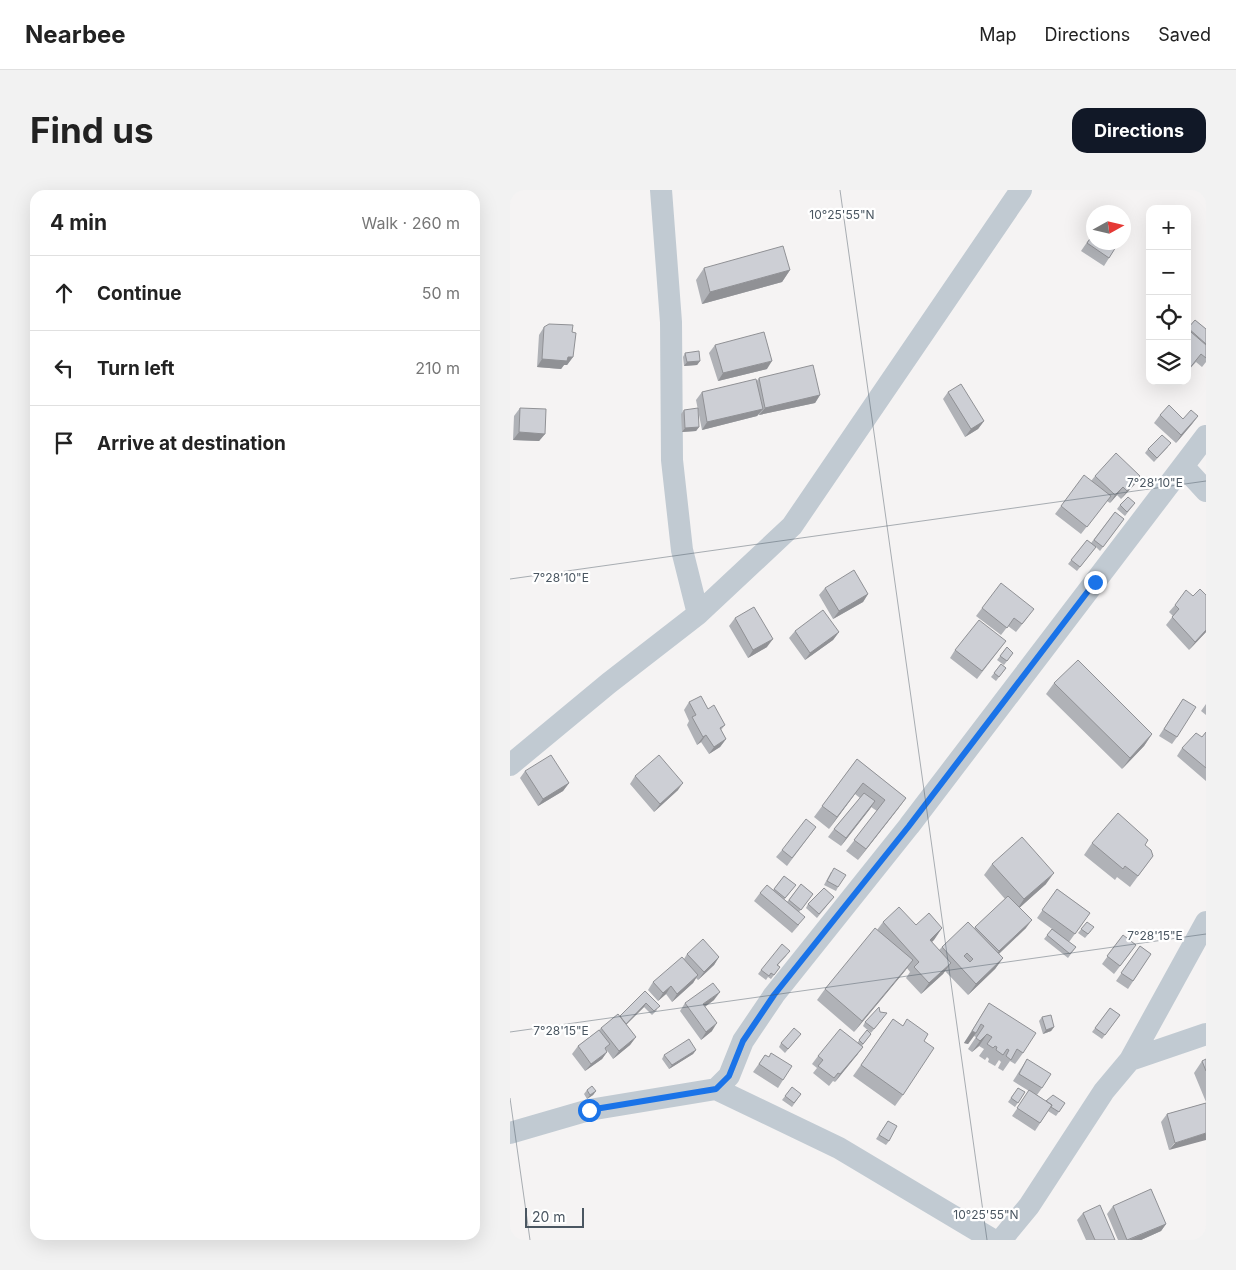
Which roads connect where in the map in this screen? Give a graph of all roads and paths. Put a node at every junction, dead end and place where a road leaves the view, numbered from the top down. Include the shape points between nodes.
1 (661, 190) edge
2 (1021, 190) edge
3 (1206, 436) edge
4 (1182, 466) junction
5 (1206, 492) edge
6 (698, 614) junction
7 (510, 765) edge
8 (1206, 922) edge
9 (1206, 1034) edge
10 (1130, 1060) junction
11 (716, 1089) junction
12 (510, 1132) edge
13 (993, 1240) edge
14 (1001, 1240) edge

1 - 6 street via 671,322 672,460 682,550
2 - 6 street via 792,526
3 - 4 street
4 - 5 street
4 - 11 street via 909,826 774,995 743,1041 729,1076
6 - 7 street
8 - 10 street
9 - 10 street
10 - 14 street via 1104,1091 1029,1206
11 - 12 street via 589,1110
11 - 13 street via 839,1148

